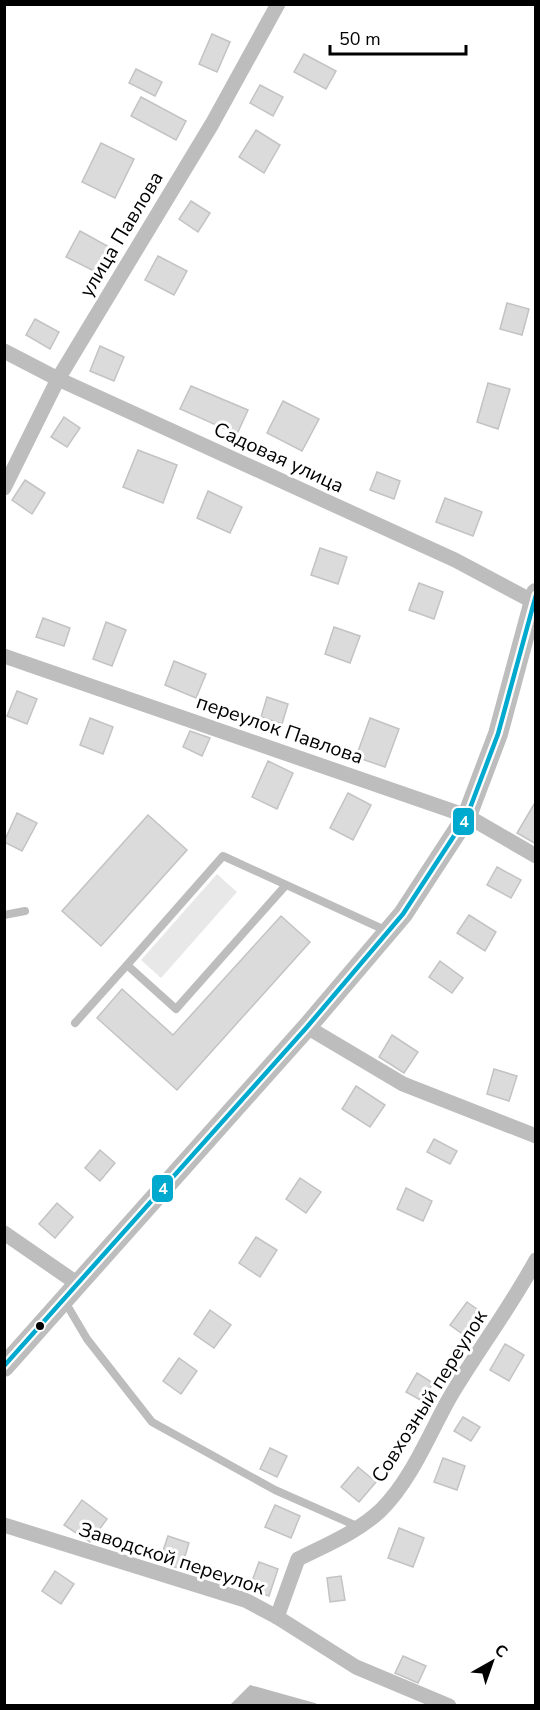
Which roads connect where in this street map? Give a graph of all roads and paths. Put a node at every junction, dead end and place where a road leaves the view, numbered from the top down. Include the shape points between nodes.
1 (278, 4) edge
2 (4, 351) edge
3 (58, 379) junction
4 (4, 488) edge
5 (535, 598) edge
6 (4, 656) edge
7 (467, 816) junction
8 (536, 856) edge
9 (286, 885) junction
10 (25, 911) dead end
11 (4, 915) edge
12 (389, 932) junction
13 (127, 965) junction
14 (75, 1023) dead end
15 (307, 1027) junction
16 (536, 1136) edge
17 (4, 1233) edge
18 (536, 1260) edge
19 (78, 1284) junction
20 (64, 1300) junction
21 (4, 1367) edge
22 (4, 1525) edge
23 (359, 1527) junction
24 (278, 1617) junction
25 (449, 1706) edge

1 - 3 street, улица Павлова via 212,124
2 - 3 street, Садовая улица
3 - 4 street, улица Павлова
3 - 5 street, Садовая улица
5 - 7 street via 498,734
6 - 7 street, переулок Павлова
7 - 8 street, переулок Павлова
7 - 12 street
9 - 12 lane
9 - 13 lane via 223,856
9 - 13 lane via 176,1009
10 - 11 lane
12 - 15 street
13 - 14 lane
15 - 16 street via 403,1084
15 - 19 street
17 - 19 street
18 - 23 street, Совхозный переулок via 451,1396 408,1475 381,1509
19 - 20 street
20 - 21 street
20 - 23 lane via 87,1339 152,1422 275,1490
22 - 24 street, Заводской переулок via 245,1600
23 - 24 street, Совхозный переулок via 298,1559
24 - 25 street, Заводской переулок via 356,1667

